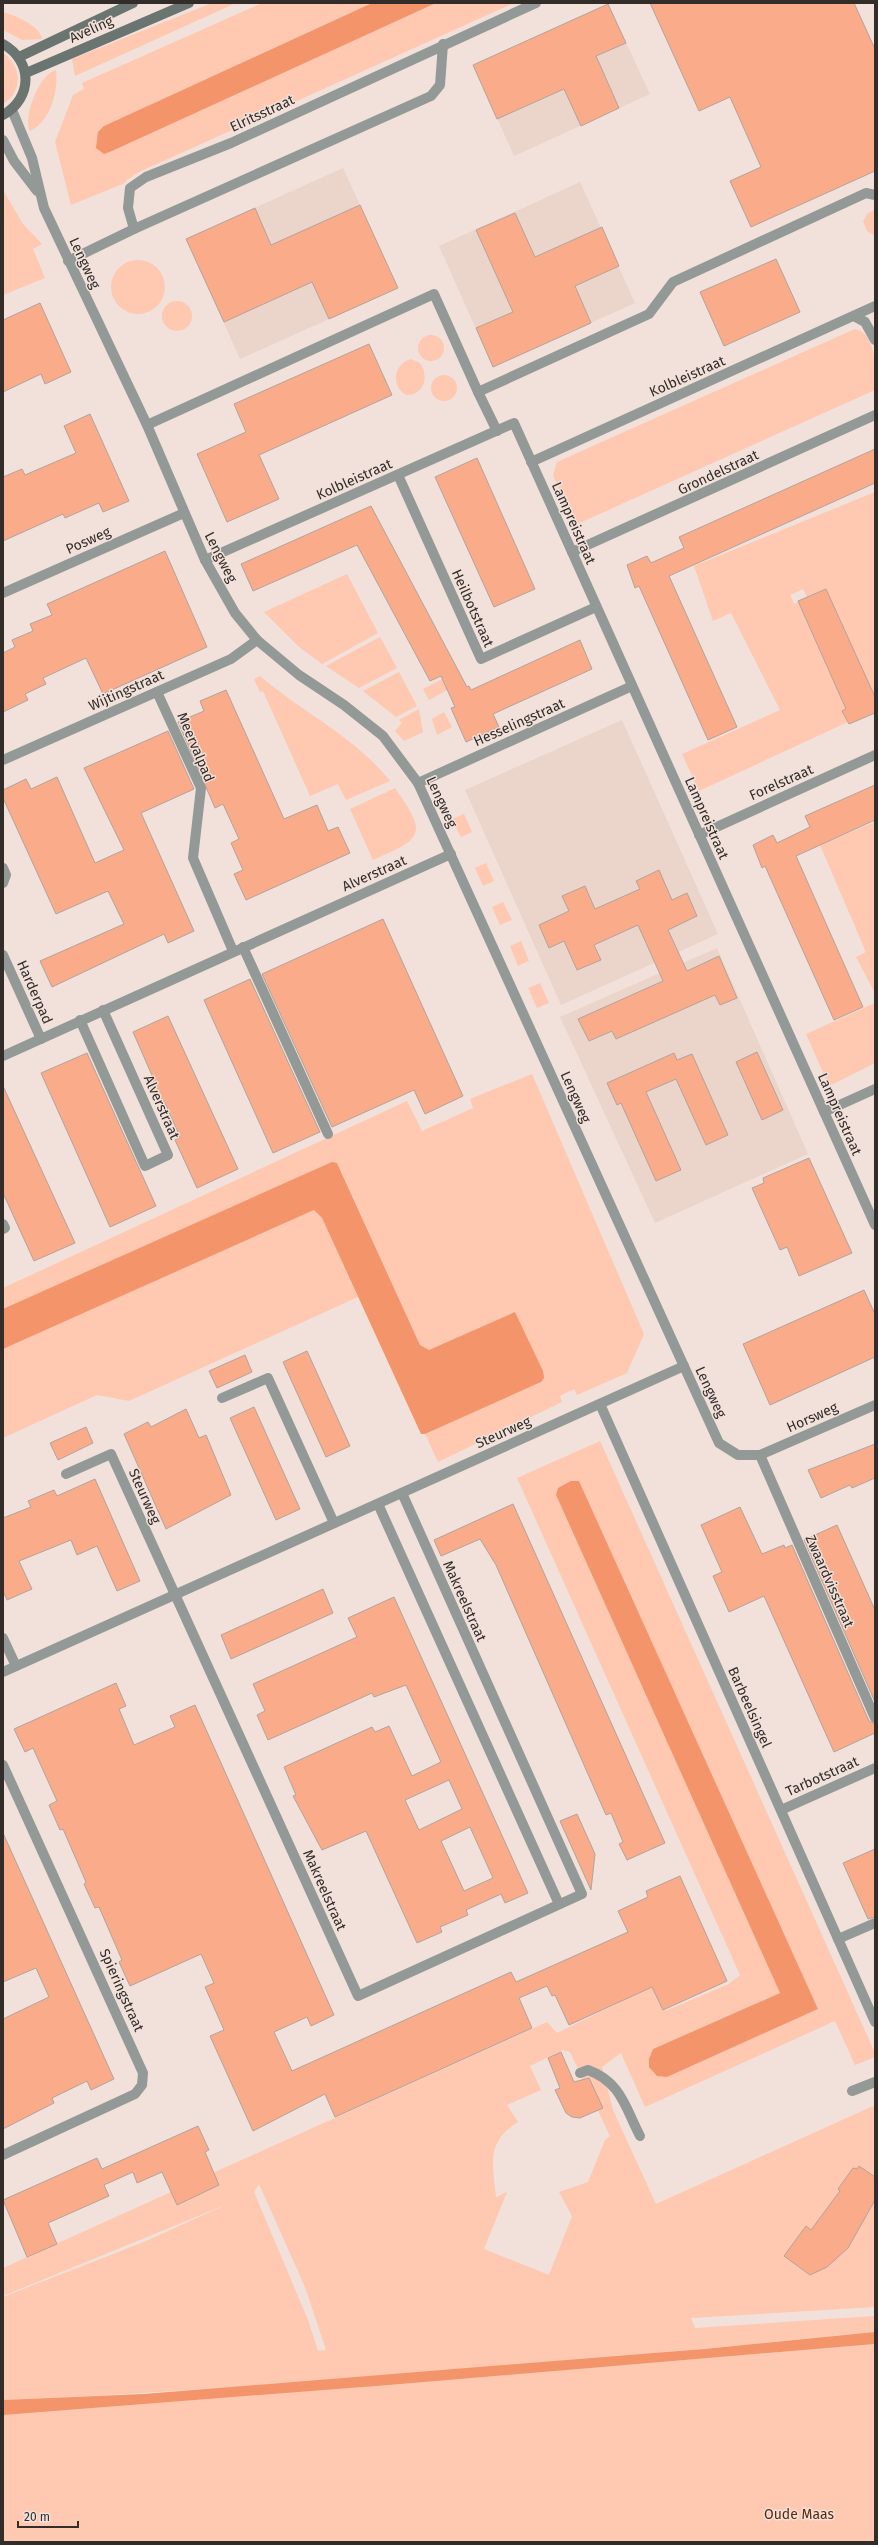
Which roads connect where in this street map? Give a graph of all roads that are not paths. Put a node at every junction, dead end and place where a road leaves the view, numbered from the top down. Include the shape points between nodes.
1 (133, 3) edge
2 (189, 3) edge
3 (536, 3) edge
4 (3, 44) edge
5 (443, 44) junction
6 (19, 57) junction
7 (26, 73) junction
8 (8, 112) edge
9 (3, 140) edge
10 (39, 194) junction
11 (875, 195) edge
12 (134, 229) junction
13 (68, 261) junction
14 (875, 306) edge
15 (854, 316) junction
16 (875, 340) edge
17 (478, 392) junction
18 (875, 415) edge
19 (514, 423) joint
20 (146, 425) junction
21 (497, 431) junction
22 (531, 462) junction
23 (398, 475) junction
24 (184, 513) junction
25 (572, 552) junction
26 (206, 560) junction
27 (3, 593) edge
28 (596, 607) junction
29 (257, 640) junction
30 (632, 686) junction
31 (157, 692) junction
32 (875, 755) edge
33 (3, 760) edge
34 (418, 783) junction
35 (699, 835) junction
36 (451, 854) junction
37 (3, 868) edge
38 (3, 883) edge
39 (238, 949) junction
40 (3, 955) edge
41 (103, 1010) junction
42 (80, 1020) junction
43 (41, 1039) junction
44 (3, 1056) edge
45 (875, 1089) edge
46 (824, 1112) junction
47 (328, 1134) dead end
48 (3, 1224) edge
49 (875, 1225) edge
50 (3, 1228) edge
51 (684, 1366) junction
52 (222, 1398) dead end
53 (600, 1404) junction
54 (875, 1405) edge
55 (760, 1455) junction
56 (66, 1474) dead end
57 (402, 1493) junction
58 (378, 1504) junction
59 (334, 1523) junction
60 (174, 1595) junction
61 (3, 1638) edge
62 (16, 1666) junction
63 (3, 1672) edge
64 (875, 1718) edge
65 (3, 1765) edge
66 (875, 1768) edge
67 (781, 1810) junction
68 (559, 1904) junction
69 (875, 1923) edge
70 (838, 1939) junction
71 (875, 2022) edge
72 (580, 2073) dead end
73 (875, 2082) edge
74 (852, 2092) dead end
75 (640, 2136) dead end
76 (3, 2155) edge

1 - 6 main road, Aveling
2 - 7 main road, Aveling
3 - 5 street, Elritsstraat
4 - 6 main road
5 - 12 street via 440,85 431,96
5 - 12 street, Elritsstraat via 231,142 146,177 130,188 128,208
6 - 7 main road
7 - 8 main road via 24,94
8 - 10 street, Lengweg via 32,158
9 - 10 street, Lengweg via 14,161
10 - 13 street, Lengweg
11 - 17 street via 866,193 672,282 649,314
12 - 13 street
13 - 20 street, Lengweg
14 - 15 street, Kolbleistraat
15 - 16 street via 865,322
15 - 22 street, Kolbleistraat
17 - 20 street via 434,294
17 - 21 street
18 - 25 street, Grondelstraat
19 - 21 street, Kolbleistraat
19 - 22 street, Lampreistraat
20 - 24 street, Lengweg
21 - 23 street, Kolbleistraat
22 - 25 street, Lampreistraat
23 - 26 street, Kolbleistraat
23 - 28 street, Heilbotstraat via 481,659
24 - 26 street, Lengweg
24 - 27 street, Posweg
25 - 28 street, Lampreistraat
26 - 29 street, Lengweg via 235,614
28 - 30 street, Lampreistraat
29 - 31 street, Wijtingstraat via 230,659
29 - 34 street, Lengweg via 299,675 344,705 383,736
30 - 34 street, Hesselingstraat
30 - 35 street, Lampreistraat
31 - 33 street, Wijtingstraat
31 - 39 street, Meervalpad via 201,788 193,858
32 - 35 street, Forelstraat
34 - 36 street, Lengweg
35 - 46 street, Lampreistraat
36 - 39 street, Alverstraat
36 - 51 street, Lengweg
37 - 38 street via 6,875
39 - 41 street, Alverstraat
39 - 47 street
40 - 43 street, Harderpad
41 - 42 street, Alverstraat
41 - 42 street, Alverstraat via 168,1156 144,1166
42 - 43 street, Alverstraat
43 - 44 street, Alverstraat
45 - 46 street
46 - 49 street, Lampreistraat
48 - 50 street
51 - 53 street, Steurweg
51 - 55 street, Lengweg via 719,1443 738,1455
52 - 59 street via 268,1378
53 - 57 street, Steurweg
53 - 67 street, Barbeelsingel
54 - 55 street, Horsweg
55 - 64 street, Zwaardvisstraat
56 - 60 street, Steurweg via 111,1454
57 - 58 street, Steurweg
57 - 68 street, Makreelstraat via 582,1894
58 - 59 street, Steurweg
58 - 68 street
59 - 60 street, Steurweg
60 - 62 street, Steurweg
60 - 68 street, Makreelstraat via 358,1996
61 - 62 street
62 - 63 street, Steurweg
65 - 76 street, Spieringstraat via 144,2073 142,2085 135,2094
66 - 67 street, Tarbotstraat
67 - 70 street, Barbeelsingel
69 - 70 street
70 - 71 street, Barbeelsingel
72 - 75 street via 588,2070 603,2075 615,2084
73 - 74 street

